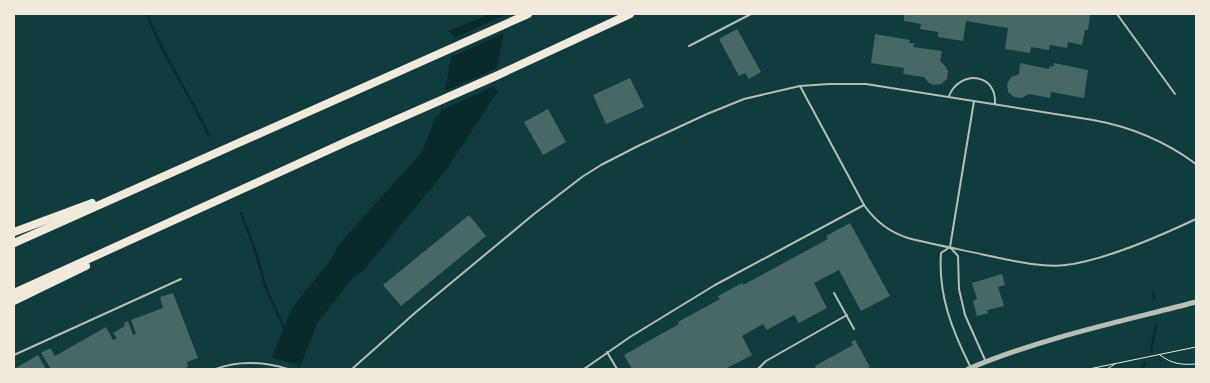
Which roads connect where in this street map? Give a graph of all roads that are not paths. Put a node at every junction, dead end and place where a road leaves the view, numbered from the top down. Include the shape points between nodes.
1 (528, 14) edge
2 (630, 14) edge
3 (751, 14) edge
4 (1117, 14) edge
5 (689, 46) dead end
6 (800, 86) junction
7 (1175, 94) dead end
8 (948, 97) junction
9 (974, 101) junction
10 (995, 104) junction
11 (1196, 164) edge
12 (158, 180) junction
13 (213, 203) junction
14 (864, 205) junction
15 (1196, 219) edge
16 (14, 232) edge
17 (14, 243) edge
18 (950, 247) junction
19 (181, 279) dead end
20 (14, 293) edge
21 (834, 293) dead end
22 (14, 302) edge
23 (1196, 302) edge
24 (847, 315) junction
25 (854, 329) dead end
26 (608, 352) junction
27 (14, 355) edge
28 (986, 362) junction
29 (969, 368) edge
30 (216, 369) edge
31 (288, 369) edge
32 (352, 369) edge
33 (584, 369) edge
34 (616, 369) edge
35 (758, 369) edge

1 - 12 highway
2 - 13 highway
3 - 5 lane
4 - 7 lane
6 - 8 lane via 866,84
6 - 14 lane
6 - 32 lane via 724,107 592,171 475,262
8 - 9 lane
8 - 10 lane via 953,88 964,80 978,78 993,88
9 - 10 lane
9 - 18 lane
10 - 11 lane via 1127,128 1162,142
12 - 16 highway
12 - 17 highway
13 - 20 highway
13 - 22 highway
14 - 18 lane via 878,221 894,232
14 - 26 lane via 715,285
15 - 18 lane via 1135,245 1065,265 1034,264
18 - 28 lane via 958,256 959,290 965,315
18 - 29 lane via 941,253 942,292
19 - 27 lane
21 - 24 lane
23 - 28 street via 1060,337
24 - 25 lane
24 - 35 lane via 766,361
26 - 33 lane
26 - 34 lane
28 - 29 street
30 - 31 lane via 258,363

